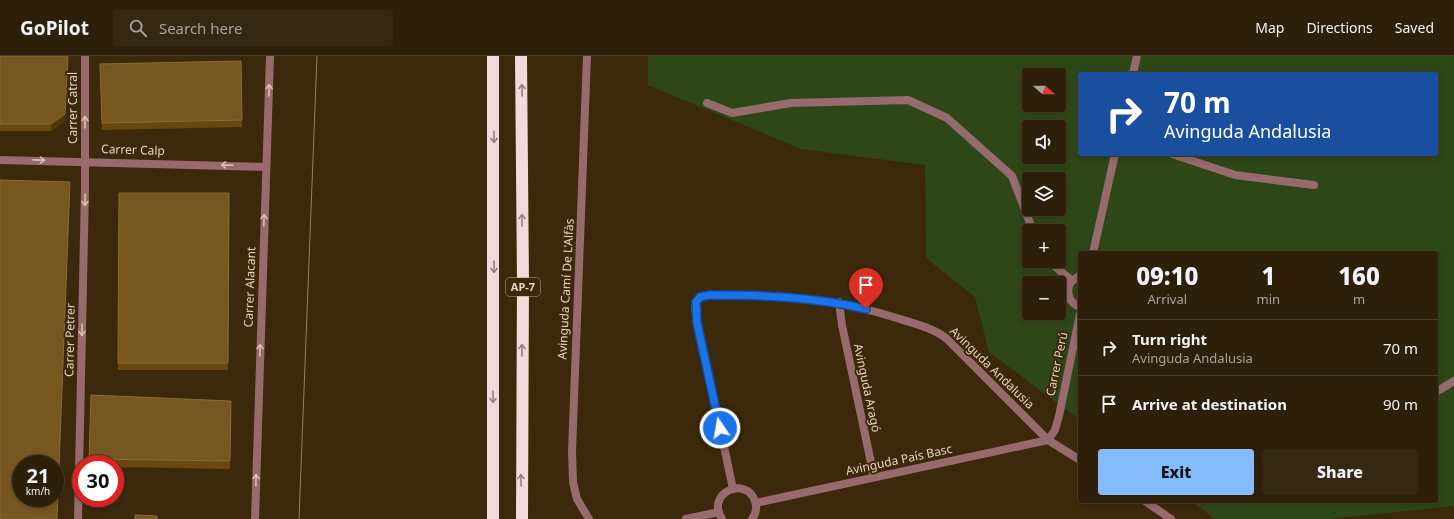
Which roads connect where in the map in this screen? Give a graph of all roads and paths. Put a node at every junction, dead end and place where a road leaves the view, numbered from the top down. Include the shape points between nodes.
1 (85, 56) edge
2 (270, 56) edge
3 (493, 56) edge
4 (521, 56) edge
5 (588, 56) edge
6 (1137, 56) edge
7 (1133, 72) edge
8 (707, 103) dead end
9 (1115, 156) edge
10 (1178, 156) edge
11 (0, 160) edge
12 (85, 161) junction
13 (266, 167) junction
14 (1314, 185) dead end
15 (1030, 224) edge
16 (1093, 251) edge
17 (1057, 268) edge
18 (1078, 276) edge
19 (1072, 281) junction
20 (839, 302) junction
21 (1078, 306) edge
22 (1078, 324) edge
23 (1454, 381) edge
24 (1438, 391) edge
25 (1048, 440) junction
26 (1078, 459) edge
27 (874, 477) junction
28 (733, 489) junction
29 (1148, 503) edge
30 (756, 504) junction
31 (720, 515) edge
32 (78, 519) edge
33 (255, 519) edge
34 (493, 519) edge
35 (522, 519) edge
36 (589, 519) edge
37 (686, 519) edge
38 (752, 519) edge
39 (1171, 519) edge

12 -> 1 street, Carrer Catral
13 -> 2 street, Carrer Alacant
3 -> 34 highway, AP-7
35 -> 4 highway, AP-7
5 - 36 street, Avinguda Camí De L'Alfàs via 572,452 575,491
6 - 7 street
8 - 15 street via 732,113 791,103 908,100 947,118 1012,176
9 - 16 street
10 - 14 street via 1235,175
11 -> 12 street, Carrer Calp
13 -> 12 street, Carrer Calp
12 -> 32 street, Carrer Petrer
33 -> 13 street, Carrer Alacant
17 - 19 street
18 - 19 street
19 - 21 street via 1068,288 1070,299
20 - 25 street, Avinguda Andalusia via 941,334
20 - 27 street, Avinguda Aragó
20 - 28 street, Avinguda Andalusia via 780,296 710,295 700,297 696,302 695,310
22 - 25 street, Carrer Perú via 1059,416 1055,430
23 - 24 street
25 - 26 street, Avinguda Andalusia
25 - 27 street, Avinguda País Basc
27 - 30 street, Avinguda País Basc
28 - 30 street via 746,490
28 - 31 street via 723,494 718,506
29 - 39 street
30 - 38 street
31 - 37 street

